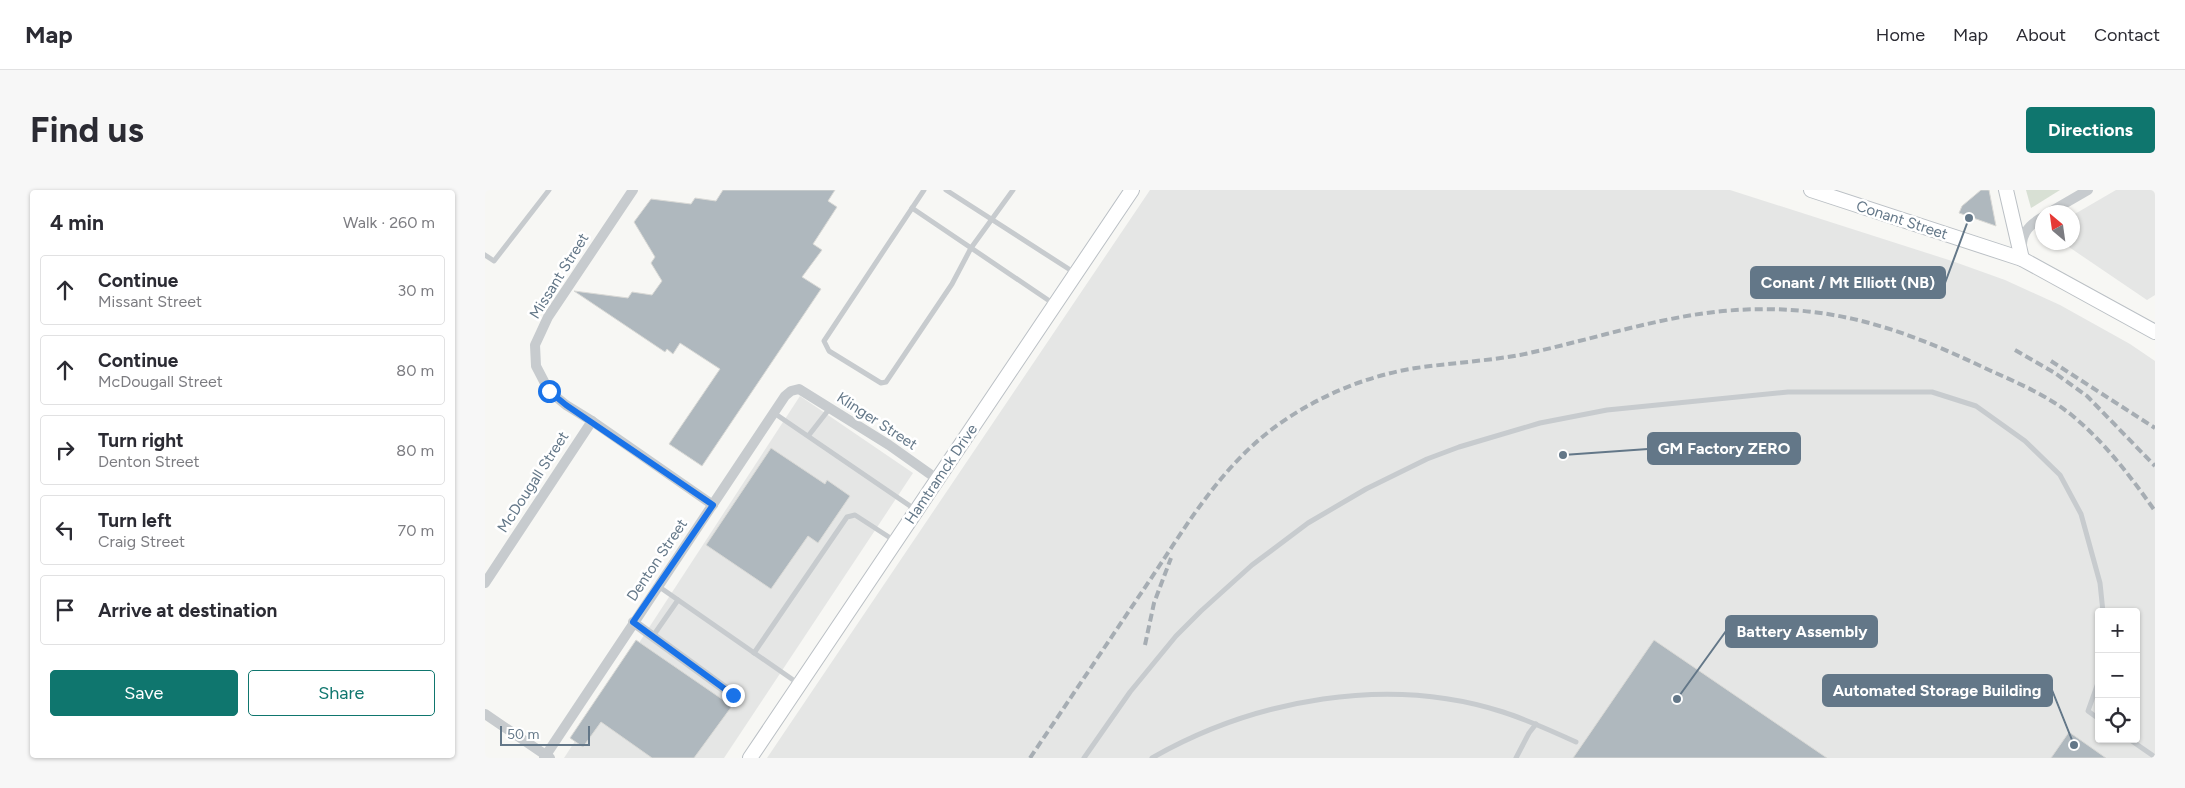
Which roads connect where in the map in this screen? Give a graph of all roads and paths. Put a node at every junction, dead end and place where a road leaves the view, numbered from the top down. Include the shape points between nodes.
1 (549, 190) edge
2 (633, 190) edge
3 (923, 190) edge
4 (946, 190) edge
5 (1013, 190) edge
6 (1131, 190) edge
7 (2007, 190) edge
8 (2088, 190) edge
9 (1819, 191) edge
10 (2062, 205) edge
11 (912, 208) junction
12 (992, 220) junction
13 (2035, 221) edge
14 (971, 248) junction
15 (485, 255) edge
16 (2022, 259) junction
17 (1075, 274) junction
18 (1055, 304) junction
19 (2155, 332) edge
20 (799, 389) joint
21 (829, 408) junction
22 (774, 413) junction
23 (592, 421) junction
24 (809, 435) junction
25 (937, 479) junction
26 (713, 505) junction
27 (917, 510) junction
28 (896, 541) junction
29 (485, 583) edge
30 (658, 586) junction
31 (678, 600) junction
32 (2103, 608) edge
33 (633, 622) junction
34 (653, 637) junction
35 (754, 653) junction
36 (800, 684) junction
37 (2095, 691) edge
38 (733, 695) dead end
39 (485, 714) edge
40 (2095, 716) edge
41 (1536, 724) junction
42 (1576, 742) dead end
43 (2135, 743) edge
44 (547, 757) edge
45 (2155, 757) edge
46 (750, 758) edge
47 (1084, 758) edge
48 (1152, 758) edge
49 (1516, 758) edge

1 - 15 lane via 494,261
2 - 23 street, Missant Street via 548,317 535,345 537,366 549,391
3 - 11 lane
4 - 12 lane
5 - 12 lane
6 - 17 street, Hamtramck Drive
7 - 16 street
8 - 10 street
9 - 16 street, Conant Street
11 - 14 lane
11 - 14 lane via 824,341 829,351 877,382 886,382 952,284
12 - 14 lane
12 - 17 lane
13 - 16 street via 2029,224 2021,242
14 - 18 lane
16 - 19 street, Conant Street
17 - 18 street, Hamtramck Drive
18 - 25 street, Hamtramck Drive
20 - 21 street, Klinger Street
20 - 22 street, Denton Street via 785,396
21 - 24 lane
21 - 25 street, Klinger Street
22 - 24 lane
22 - 26 street, Denton Street
23 - 26 street
23 - 29 street, McDougall Street
24 - 27 lane
25 - 27 street, Hamtramck Drive
26 - 30 street, Denton Street
27 - 28 street, Hamtramck Drive
28 - 35 lane via 855,515 847,517
28 - 36 street, Hamtramck Drive
30 - 31 lane
30 - 33 street, Denton Street
31 - 34 lane
31 - 35 lane
32 - 47 lane via 2100,583 2081,514 2060,475 2025,441 1976,406 1932,392 1788,392 1607,410 1525,426 1427,459 1308,523 1252,565 1176,636 1130,692
33 - 34 street
33 - 44 street, Denton Street
34 - 38 street
35 - 36 lane
36 - 46 street, Hamtramck Drive
37 - 40 lane via 2088,711
39 - 44 street
41 - 42 lane
41 - 48 lane via 1502,711 1446,700 1390,695 1352,696 1277,707 1241,718 1205,731
41 - 49 lane
43 - 45 lane

